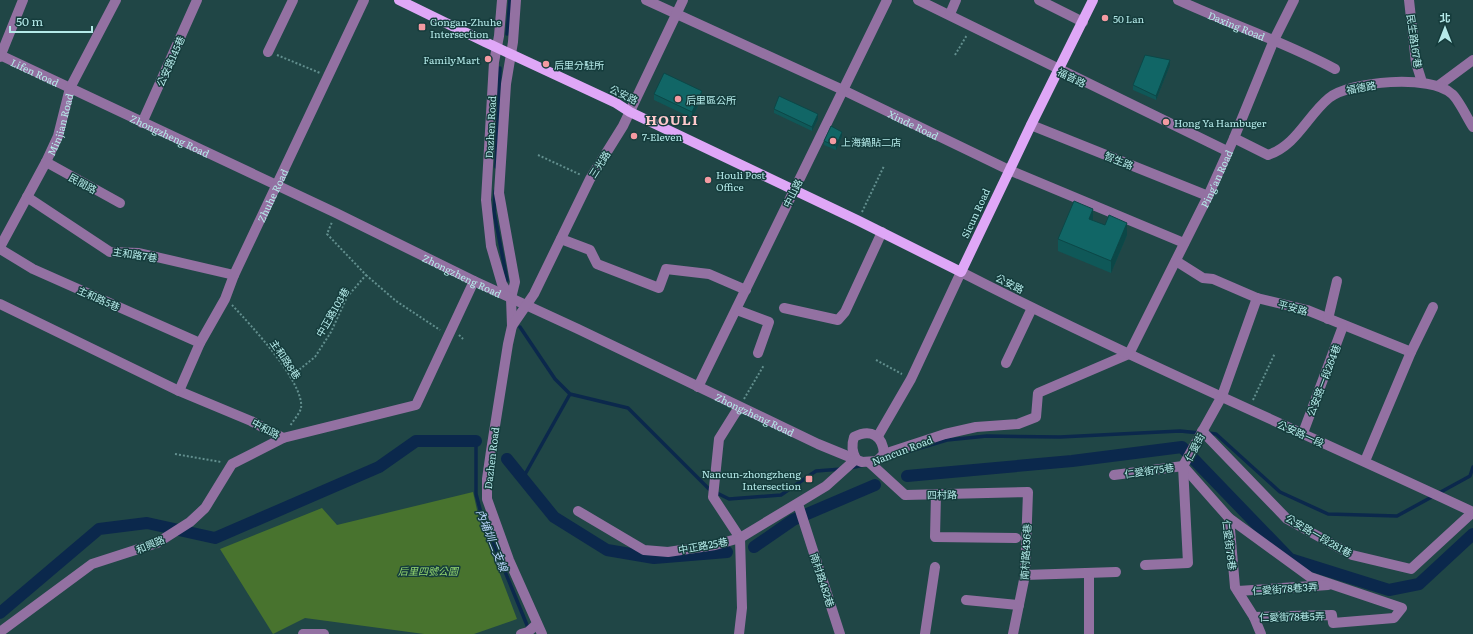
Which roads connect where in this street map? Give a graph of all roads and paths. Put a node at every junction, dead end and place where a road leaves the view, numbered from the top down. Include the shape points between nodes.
1 (23, 0) edge
2 (116, 0) edge
3 (197, 0) edge
4 (293, 0) edge
5 (364, 0) edge
6 (399, 0) edge
7 (502, 0) edge
8 (516, 0) edge
9 (646, 0) edge
10 (683, 0) edge
11 (887, 0) edge
12 (918, 0) edge
13 (956, 0) edge
14 (1039, 0) edge
15 (1093, 0) edge
16 (1178, 0) edge
17 (1294, 0) edge
18 (1409, 0) edge
19 (950, 14) junction
20 (676, 15) junction
21 (1083, 22) junction
22 (973, 26) junction
23 (1274, 40) junction
24 (495, 47) junction
25 (268, 52) joint
26 (511, 54) junction
27 (955, 55) dead end
28 (0, 56) edge
29 (1473, 60) edge
30 (1335, 69) dead end
31 (1058, 70) junction
32 (328, 76) junction
33 (1422, 82) junction
34 (1438, 86) junction
35 (70, 88) junction
36 (843, 90) junction
37 (630, 112) junction
38 (142, 122) junction
39 (1031, 124) junction
40 (1473, 127) edge
41 (1234, 138) junction
42 (1227, 151) junction
43 (538, 155) dead end
44 (46, 162) junction
45 (884, 166) dead end
46 (1009, 170) junction
47 (590, 179) junction
48 (277, 186) junction
49 (794, 190) junction
50 (27, 196) junction
51 (1208, 196) junction
52 (120, 204) dead end
53 (336, 213) junction
54 (858, 220) junction
55 (882, 232) junction
56 (560, 239) junction
57 (1184, 243) junction
58 (0, 248) edge
59 (1176, 261) junction
60 (961, 272) junction
61 (234, 275) junction
62 (366, 275) junction
63 (474, 281) junction
64 (1336, 281) dead end
65 (746, 290) junction
66 (511, 298) junction
67 (1257, 298) junction
68 (225, 299) junction
69 (0, 304) edge
70 (528, 305) junction
71 (1433, 307) dead end
72 (784, 308) dead end
73 (1032, 308) junction
74 (737, 310) junction
75 (1328, 319) junction
76 (512, 326) junction
77 (1343, 326) junction
78 (449, 336) junction
79 (200, 343) junction
80 (1411, 352) junction
81 (758, 353) dead end
82 (1275, 353) dead end
83 (1129, 354) junction
84 (876, 360) dead end
85 (1006, 363) dead end
86 (764, 365) dead end
87 (290, 377) junction
88 (911, 378) junction
89 (698, 387) junction
90 (179, 390) junction
91 (1222, 396) junction
92 (739, 407) junction
93 (1249, 410) junction
94 (1202, 431) junction
95 (1303, 433) junction
96 (878, 436) junction
97 (283, 438) junction
98 (174, 454) dead end
99 (884, 454) junction
100 (856, 460) junction
101 (1365, 461) junction
102 (870, 463) junction
103 (232, 464) junction
104 (1184, 466) junction
105 (1114, 475) dead end
106 (1028, 492) joint
107 (936, 494) junction
108 (799, 507) junction
109 (578, 511) dead end
110 (1473, 512) edge
111 (1229, 518) junction
112 (740, 538) junction
113 (1016, 538) dead end
114 (1145, 565) dead end
115 (935, 567) dead end
116 (1116, 572) dead end
117 (1089, 573) junction
118 (1025, 575) junction
119 (1332, 585) junction
120 (1238, 591) junction
121 (966, 600) dead end
122 (1019, 605) junction
123 (1254, 617) junction
124 (537, 624) junction
125 (0, 632) edge
126 (303, 634) edge
127 (324, 634) edge
128 (521, 634) edge
129 (542, 634) edge
130 (739, 634) edge
131 (840, 634) edge
132 (926, 634) edge
133 (1013, 634) edge
134 (1089, 634) edge
135 (1261, 634) edge

1 - 28 street
2 - 35 street, Minjian Road
3 - 38 street, 公安路145巷
4 - 25 street
5 - 32 street, Zhuhe Road
6 - 24 main road, 公安路
7 - 24 street, Dazhen Road via 499,36
8 - 26 street, Dazhen Road
9 - 20 street, Xinde Road
10 - 20 street, 三光路
11 - 36 street, 中山路
12 - 19 street, 福音路
13 - 19 street
14 - 21 street
15 - 21 main road, Sicun Road
16 - 23 street, Daxing Road via 1223,21
17 - 23 street, Ping'an Road
18 - 33 street, 民生路167巷 via 1416,63
19 - 22 street, 福音路
20 - 36 street, Xinde Road
20 - 37 street, 三光路
21 - 31 main road, Sicun Road
22 - 27 path
22 - 31 street, 福音路
23 - 30 street, Daxing Road
23 - 41 street, Ping'an Road
24 - 26 main road, 公安路
24 - 66 street, Dazhen Road via 486,200 491,246 502,284
25 - 32 path
26 - 37 main road, 公安路
26 - 66 street, Dazhen Road via 506,84 499,193 515,282
28 - 35 street, Lifen Road
29 - 34 street
31 - 39 main road, Sicun Road
31 - 42 street, 福音路
32 - 48 street, Zhuhe Road
33 - 34 street, 福德路
33 - 41 street, 福德路 via 1383,83 1342,90 1319,107 1296,138 1280,151 1268,155
34 - 40 street, 福德路 via 1452,94
35 - 38 street, Zhongzheng Road
35 - 44 street, Minjian Road via 58,136
36 - 46 street, Xinde Road
36 - 49 street, 中山路
37 - 47 street, 三光路
37 - 49 main road, 公安路
38 - 48 street, Zhongzheng Road
39 - 46 main road, Sicun Road
39 - 51 street, 智生路
41 - 42 street, Ping'an Road
42 - 51 street, Ping'an Road
43 - 47 path
44 - 50 street, Minjian Road
44 - 52 street, 民間路
45 - 54 path
46 - 57 street, Xinde Road
46 - 60 main road, Sicun Road
47 - 56 street, 三光路
48 - 53 street, Zhongzheng Road
48 - 61 street, Zhuhe Road
49 - 54 main road, 公安路
49 - 65 street, 中山路
50 - 58 street, Minjian Road
50 - 61 street, 主和路7巷 via 110,252 139,253
51 - 57 street, Ping'an Road
53 - 62 path via 327,234
53 - 63 street, Zhongzheng Road
54 - 55 main road, 公安路
55 - 60 main road, 公安路
55 - 72 street via 845,312 838,320
56 - 65 street via 590,250 597,264 659,288 666,269 709,274
56 - 70 street, 三光路
57 - 59 street, Ping'an Road
58 - 79 street, 主和路5巷 via 33,269
59 - 67 street, 平安路 via 1203,278 1213,279
59 - 83 street, Ping'an Road
60 - 73 street, 公安路
60 - 88 street, Sicun Road
61 - 68 street, Zhuhe Road
62 - 78 path via 396,301
62 - 87 path, 中正路103巷 via 347,297 331,332 315,357
63 - 66 street, Zhongzheng Road
63 - 78 street, 中和路
64 - 75 street
65 - 74 street, 中山路
66 - 70 street, Zhongzheng Road
66 - 76 street, Dazhen Road
67 - 75 street, 平安路 via 1307,310
67 - 91 street, 仁愛街
68 - 79 street, Zhuhe Road
68 - 87 path, 主和路8巷 via 254,327
69 - 90 street, 中和路
70 - 76 street, 三光路
70 - 89 street, Zhongzheng Road
71 - 80 street
73 - 83 street, 公安路
73 - 85 street
74 - 81 street via 769,322
74 - 89 street, 中山路
75 - 77 street, 平安路
76 - 124 street, Dazhen Road via 491,451 487,499 509,560
77 - 80 street, 平安路
77 - 95 street, 公安路一段264巷
78 - 97 street, 中和路 via 416,405
79 - 90 street, Zhuhe Road
80 - 101 street
82 - 93 path
83 - 91 street, 公安路一段
83 - 99 street, Nancun Road via 1038,393 1036,417 1018,424 976,427 945,434
84 - 88 path
86 - 92 path
87 - 97 path, 主和路8巷 via 300,397 301,409
88 - 96 street, Sicun Road
89 - 92 street, Zhongzheng Road
90 - 97 street, 中和路 via 251,421
91 - 93 street, 公安路一段
91 - 94 street, 仁愛街
92 - 100 street, Zhongzheng Road
92 - 112 street, 中正路25巷 via 719,439 713,497
93 - 95 street, 公安路一段
94 - 104 street, 仁愛街
94 - 110 street, 公安路一段281巷 via 1287,519 1352,555 1411,569
95 - 101 street, 公安路一段
96 - 99 street via 883,443
96 - 100 street via 868,433 854,437 852,452
97 - 103 street, 和興路
98 - 103 path
99 - 102 street, Nancun Road via 877,461
100 - 102 street, Nancun Road
100 - 108 street, Nancun Road
101 - 110 street, 公安路一段
102 - 107 street, 四村路 via 905,495
103 - 125 street, 和興路 via 205,508 190,522 157,543 92,564
104 - 105 street, 仁愛街75巷
104 - 111 street, 仁愛街78巷
104 - 114 street, 仁愛街 via 1188,563
106 - 107 street, 四村路
106 - 118 street, 南村路436巷
107 - 113 street via 935,537
108 - 112 street, Nancun Road
108 - 131 street, 南村路482巷
109 - 112 street, 中正路25巷 via 644,550 668,552 715,545
111 - 119 street via 1310,577
111 - 120 street, 仁愛街78巷 via 1235,587
112 - 130 street via 742,608
115 - 132 street
116 - 117 street
117 - 118 street
117 - 134 street
118 - 122 street, 南村路436巷
119 - 120 street, 仁愛街78巷3弄
119 - 123 street, 仁愛街78巷5弄 via 1402,608 1394,618 1333,623 1332,615
120 - 123 street, 仁愛街78巷
121 - 122 street
122 - 133 street, 南村路436巷
123 - 135 street, 仁愛街78巷
124 - 128 street via 528,632
124 - 129 street, Dazhen Road
126 - 127 street

